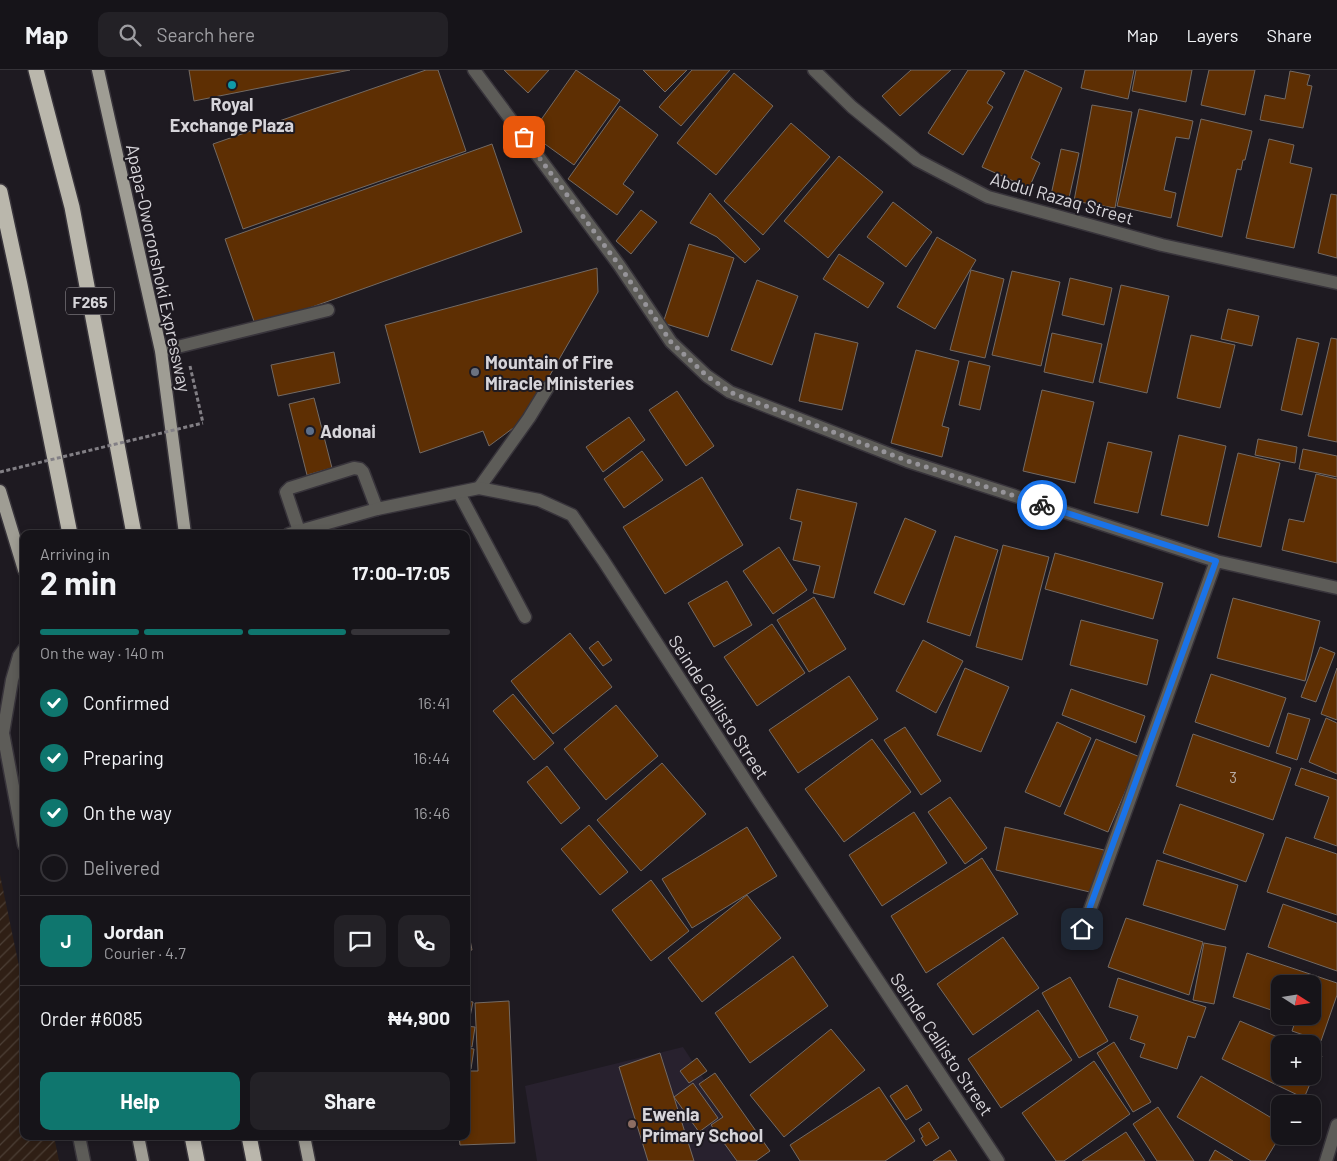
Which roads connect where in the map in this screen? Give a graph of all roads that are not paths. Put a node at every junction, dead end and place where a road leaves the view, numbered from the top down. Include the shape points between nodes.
1 (36, 70) edge
2 (98, 70) edge
3 (474, 70) edge
4 (814, 70) edge
5 (0, 192) edge
6 (1337, 284) edge
7 (328, 310) dead end
8 (161, 351) junction
9 (548, 387) dead end
10 (479, 488) junction
11 (0, 491) edge
12 (459, 493) junction
13 (376, 509) junction
14 (69, 530) edge
15 (133, 530) edge
16 (184, 530) edge
17 (293, 530) edge
18 (304, 530) edge
19 (20, 557) edge
20 (1216, 561) junction
21 (1337, 588) edge
22 (525, 617) dead end
23 (20, 655) edge
24 (20, 824) edge
25 (1082, 929) dead end
26 (1337, 1125) edge
27 (80, 1140) edge
28 (139, 1140) edge
29 (193, 1140) edge
30 (250, 1140) edge
31 (305, 1140) edge
32 (84, 1161) edge
33 (143, 1161) edge
34 (197, 1161) edge
35 (254, 1161) edge
36 (309, 1161) edge
37 (998, 1161) edge
38 (1326, 1161) edge

1 - 15 highway, F265 via 72,207
2 - 8 main road, Apapa-Oworonshoki Expressway
3 - 20 street via 619,265 671,342 707,376 730,392 908,461
4 - 6 street, Abdul Razaq Street via 852,107 917,160 988,196 1162,245
5 - 14 highway
7 - 8 street
8 - 16 main road, Apapa-Oworonshoki Expressway
9 - 10 street
10 - 12 street, Seinde Callisto Street
10 - 37 street, Seinde Callisto Street via 539,500 572,515
11 - 19 main road
12 - 13 street, Seinde Callisto Street
12 - 22 street
13 - 17 street via 363,472 354,468 286,492
13 - 18 street, Seinde Callisto Street
20 - 21 street
20 - 25 street
23 - 24 street via 3,733
26 - 38 street
27 - 32 street
28 - 33 main road
29 - 34 highway
30 - 35 highway
31 - 36 main road

